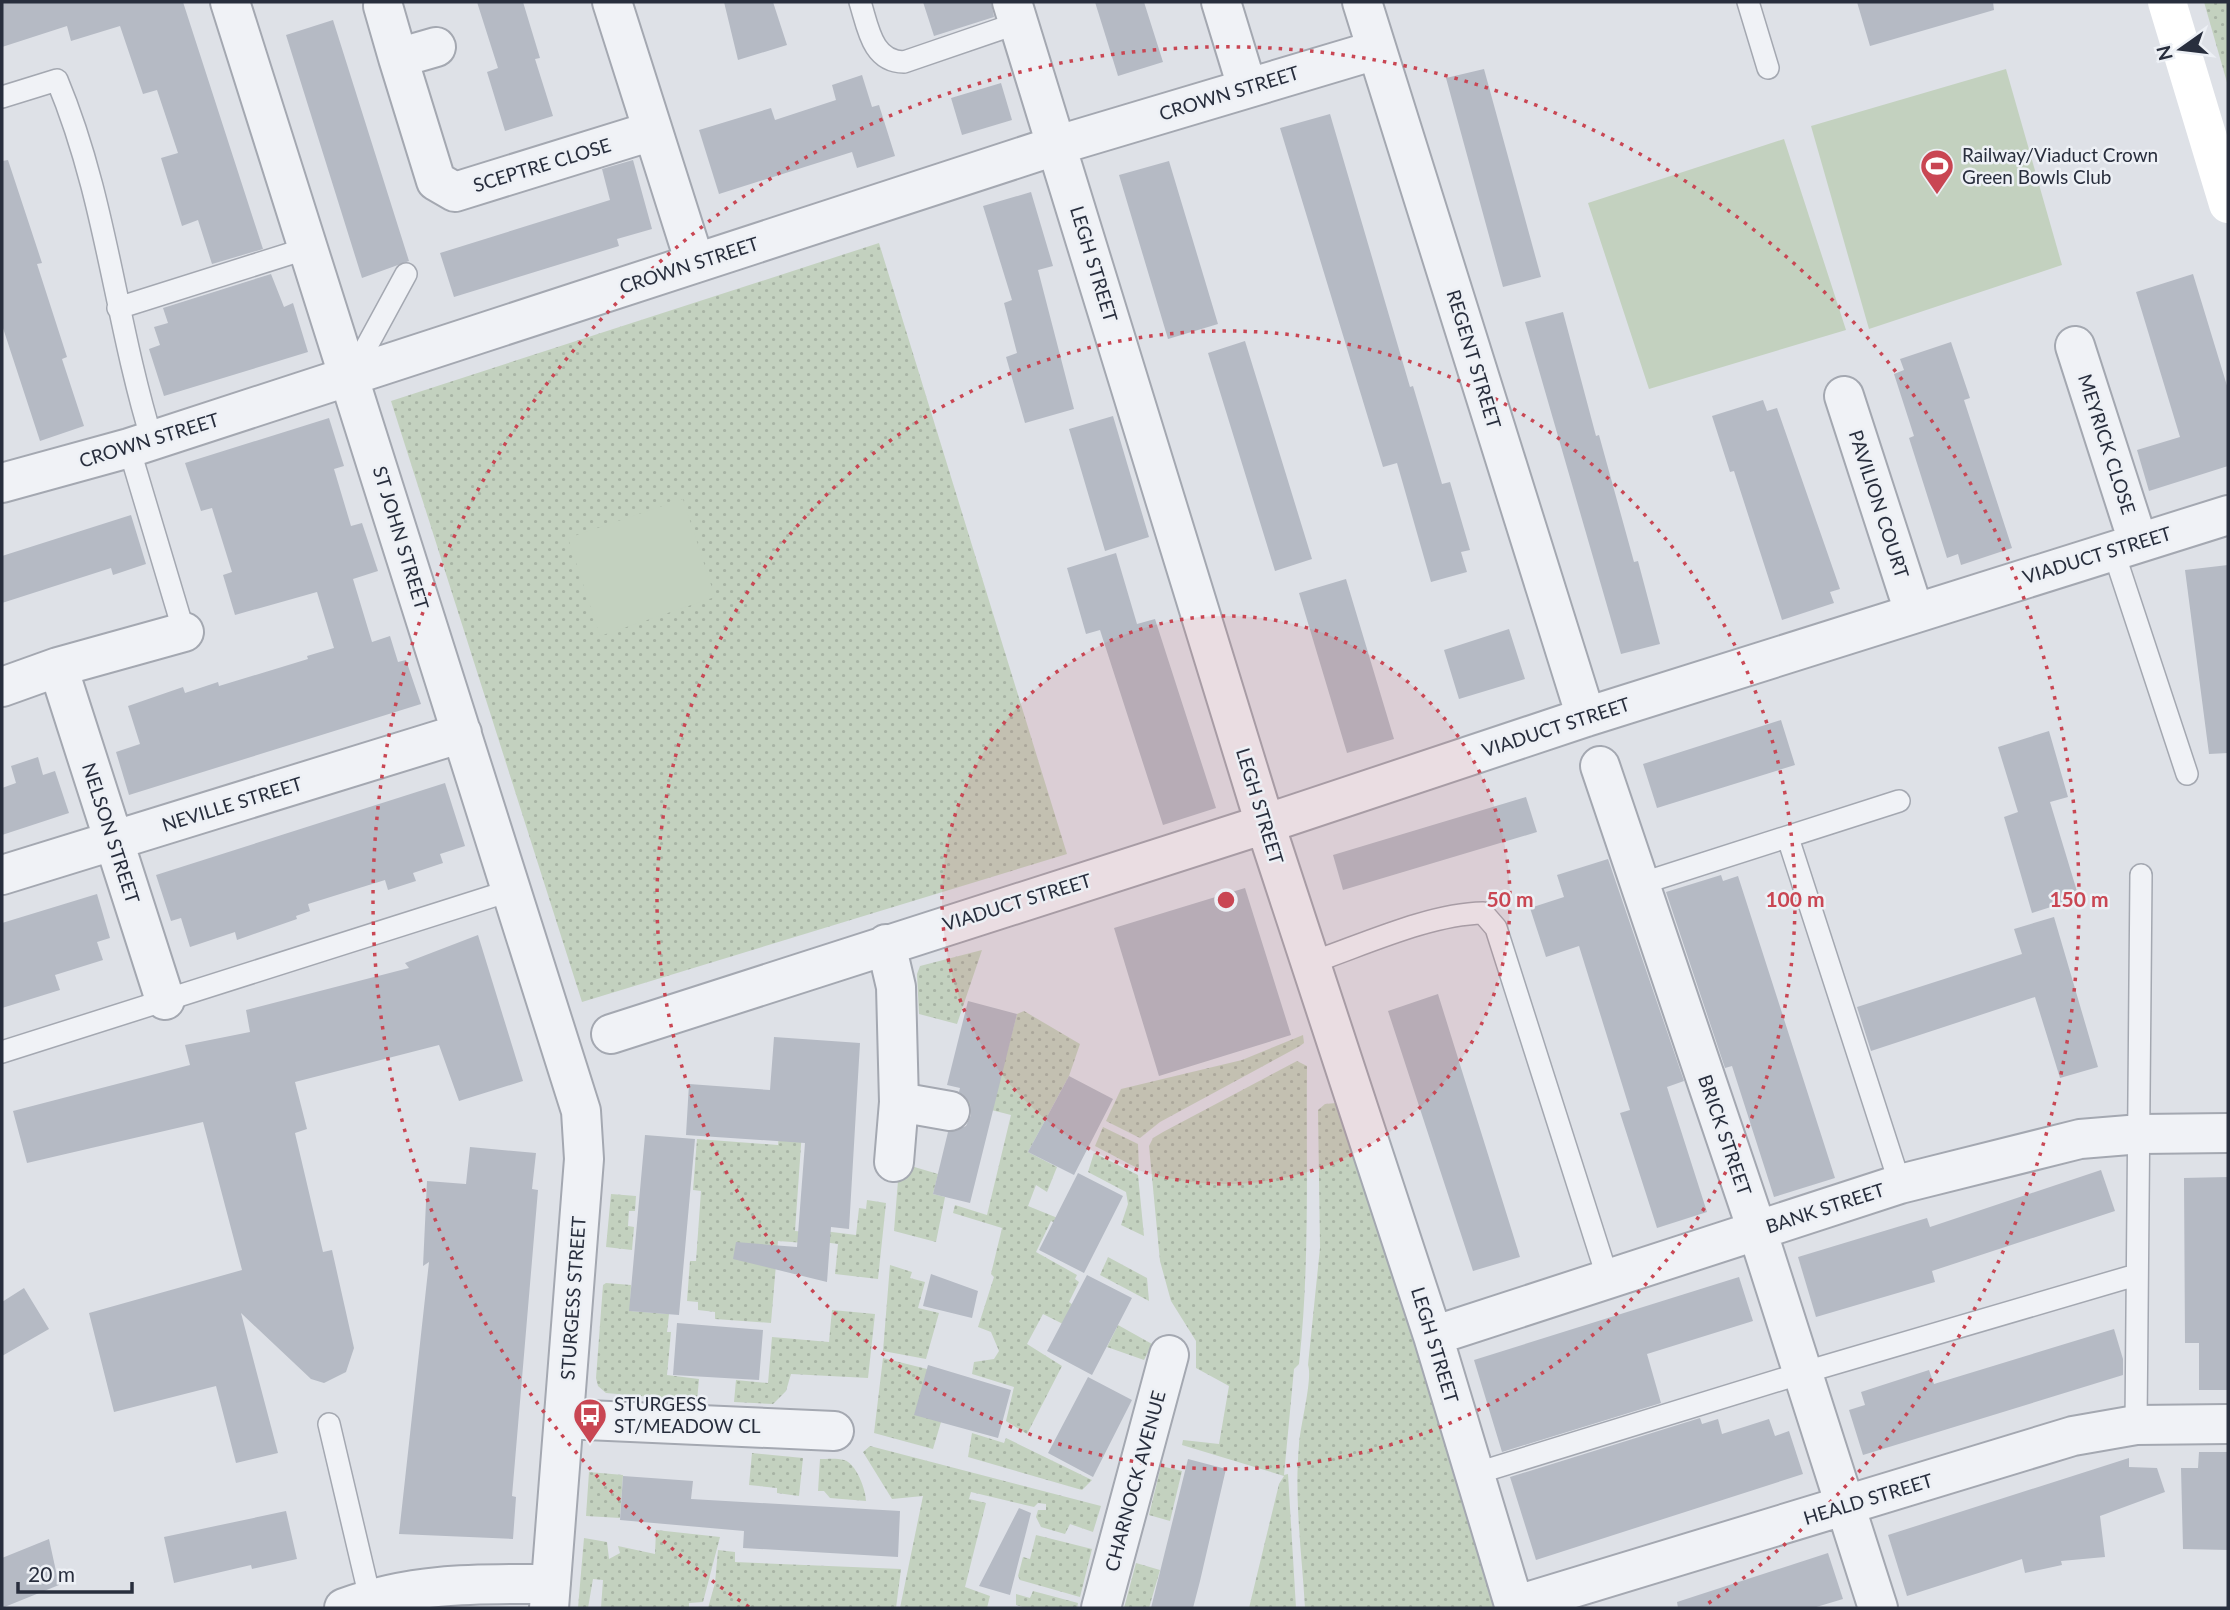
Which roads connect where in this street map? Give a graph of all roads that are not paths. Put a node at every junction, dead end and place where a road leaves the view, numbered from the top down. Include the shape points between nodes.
1 (230, 2) edge
2 (612, 2) edge
3 (860, 2) edge
4 (1221, 2) edge
5 (1362, 2) edge
6 (1748, 2) edge
7 (2167, 2) edge
8 (383, 6) dead end
9 (1015, 12) edge
10 (436, 47) dead end
11 (1376, 50) junction
12 (398, 58) junction
13 (1769, 68) dead end
14 (1247, 88) junction
15 (2, 97) edge
16 (652, 131) junction
17 (1058, 145) junction
18 (2228, 204) edge
19 (308, 248) junction
20 (695, 263) junction
21 (406, 275) dead end
22 (118, 308) junction
23 (2076, 346) dead end
24 (350, 376) junction
25 (1844, 396) dead end
26 (141, 444) junction
27 (2, 483) edge
28 (2228, 515) edge
29 (2126, 546) junction
30 (1914, 612) junction
31 (184, 632) joint
32 (58, 667) junction
33 (2, 687) edge
34 (1586, 716) junction
35 (462, 733) junction
36 (1600, 766) dead end
37 (2187, 774) dead end
38 (1899, 801) dead end
39 (1265, 824) junction
40 (1788, 838) junction
41 (113, 841) junction
42 (2, 875) edge
43 (2141, 875) dead end
44 (1640, 884) junction
45 (512, 890) junction
46 (886, 944) junction
47 (1310, 963) junction
48 (165, 1000) junction
49 (611, 1034) dead end
50 (2, 1052) edge
51 (571, 1074) joint
52 (899, 1102) junction
53 (950, 1111) dead end
54 (2228, 1133) edge
55 (2141, 1134) junction
56 (894, 1163) dead end
57 (1900, 1184) junction
58 (1757, 1230) junction
59 (2136, 1275) junction
60 (1608, 1279) junction
61 (1433, 1336) junction
62 (1169, 1355) dead end
63 (1802, 1373) junction
64 (564, 1419) junction
65 (329, 1424) dead end
66 (2228, 1424) edge
67 (2136, 1425) junction
68 (834, 1431) dead end
69 (1474, 1474) junction
70 (1846, 1506) junction
71 (550, 1596) edge
72 (357, 1603) edge
73 (1514, 1607) edge
74 (1101, 1608) edge
75 (1878, 1608) edge

1 - 19 street, ST JOHN STREET
2 - 16 street
3 - 9 lane via 873,43 891,62 904,62
4 - 14 street
5 - 11 street, REGENT STREET
6 - 13 lane
7 - 18 street
8 - 12 street, SCEPTRE CLOSE
9 - 17 street, LEGH STREET
10 - 12 street
11 - 14 street, CROWN STREET
11 - 34 street, REGENT STREET
12 - 16 street, SCEPTRE CLOSE via 436,181 455,192
14 - 17 street, CROWN STREET
15 - 22 lane via 57,80 96,191
16 - 20 street
17 - 20 street, CROWN STREET
17 - 39 street, LEGH STREET
19 - 22 lane
19 - 24 street, ST JOHN STREET
20 - 24 street, CROWN STREET
21 - 24 lane
22 - 26 lane
23 - 29 street, MEYRICK CLOSE
24 - 26 street, CROWN STREET
24 - 35 street, ST JOHN STREET
25 - 30 street, PAVILION COURT
26 - 27 street, CROWN STREET
26 - 31 lane
28 - 29 street, VIADUCT STREET
29 - 30 street, VIADUCT STREET
29 - 37 lane
30 - 34 street, VIADUCT STREET
31 - 32 street
32 - 33 street
32 - 41 street, NELSON STREET
34 - 39 street, VIADUCT STREET
35 - 41 street, NEVILLE STREET
35 - 45 street, ST JOHN STREET
36 - 44 street, BRICK STREET
38 - 40 lane
39 - 46 street, VIADUCT STREET
39 - 47 street, LEGH STREET
40 - 44 lane
40 - 57 lane
41 - 42 street, NEVILLE STREET
41 - 48 street, NELSON STREET
43 - 55 lane
44 - 58 street, BRICK STREET
45 - 48 lane
45 - 51 street, ST JOHN STREET
46 - 49 street, VIADUCT STREET
46 - 52 street via 896,987
47 - 60 lane via 1430,923 1483,913 1496,928
47 - 61 street, LEGH STREET
48 - 50 lane
51 - 64 street, STURGESS STREET via 585,1138
52 - 53 street
52 - 56 street
54 - 55 street, BANK STREET
55 - 57 street, BANK STREET via 2080,1139
55 - 59 lane
57 - 58 street, BANK STREET
58 - 60 street, BANK STREET
58 - 63 street, BRICK STREET
59 - 63 lane
59 - 67 lane
60 - 61 street, BANK STREET
61 - 69 street, LEGH STREET
62 - 74 street, CHARNOCK AVENUE
63 - 69 lane
63 - 70 street, BRICK STREET
64 - 68 street
64 - 71 street, STURGESS STREET
65 - 72 lane
66 - 67 street, HEALD STREET
67 - 70 street, HEALD STREET via 2073,1436
69 - 73 street, LEGH STREET
70 - 73 street, HEALD STREET
70 - 75 street, BRICK STREET
71 - 72 street via 448,1584

